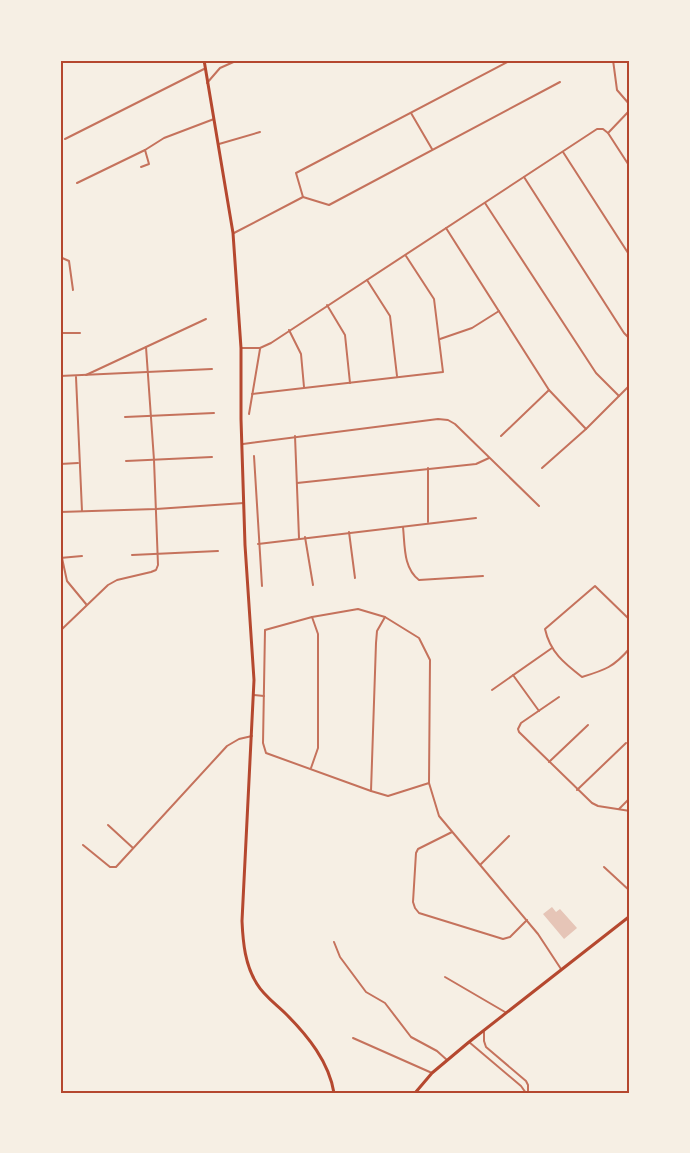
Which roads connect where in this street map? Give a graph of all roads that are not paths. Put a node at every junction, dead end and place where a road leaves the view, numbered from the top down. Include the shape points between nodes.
1 (204, 60) edge
2 (220, 60) edge
3 (238, 60) edge
4 (512, 60) edge
5 (613, 60) edge
6 (220, 68) junction
7 (205, 69) junction
8 (560, 82) dead end
9 (207, 83) junction
10 (630, 105) edge
11 (630, 110) edge
12 (411, 112) junction
13 (214, 118) junction
14 (261, 132) dead end
15 (608, 133) junction
16 (65, 140) dead end
17 (219, 144) junction
18 (432, 149) junction
19 (145, 150) junction
20 (563, 152) junction
21 (141, 167) dead end
22 (630, 167) edge
23 (524, 177) junction
24 (77, 183) dead end
25 (303, 197) junction
26 (485, 203) junction
27 (446, 228) junction
28 (233, 233) junction
29 (406, 255) junction
30 (630, 256) edge
31 (60, 257) edge
32 (367, 280) junction
33 (73, 290) dead end
34 (327, 305) junction
35 (499, 311) junction
36 (206, 320) dead end
37 (289, 330) junction
38 (60, 333) edge
39 (80, 333) dead end
40 (630, 339) edge
41 (439, 340) junction
42 (146, 347) junction
43 (241, 348) junction
44 (260, 348) junction
45 (212, 369) dead end
46 (147, 373) junction
47 (60, 376) edge
48 (84, 376) junction
49 (397, 376) junction
50 (76, 377) junction
51 (350, 383) junction
52 (630, 385) edge
53 (304, 387) junction
54 (549, 390) junction
55 (252, 394) junction
56 (619, 396) junction
57 (214, 413) dead end
58 (249, 414) dead end
59 (150, 416) junction
60 (125, 417) dead end
61 (586, 429) junction
62 (295, 436) junction
63 (501, 436) dead end
64 (243, 444) junction
65 (254, 456) dead end
66 (212, 457) dead end
67 (489, 458) junction
68 (154, 460) junction
69 (126, 461) dead end
70 (60, 464) edge
71 (80, 464) junction
72 (428, 468) junction
73 (542, 468) dead end
74 (297, 483) junction
75 (244, 503) junction
76 (539, 506) dead end
77 (156, 509) junction
78 (60, 512) edge
79 (82, 512) junction
80 (476, 518) dead end
81 (428, 523) junction
82 (402, 526) junction
83 (349, 532) junction
84 (305, 537) junction
85 (299, 538) junction
86 (258, 544) junction
87 (218, 551) dead end
88 (159, 554) junction
89 (132, 555) dead end
90 (82, 556) dead end
91 (61, 558) edge
92 (483, 576) dead end
93 (355, 578) dead end
94 (313, 585) dead end
95 (261, 586) dead end
96 (86, 604) junction
97 (312, 617) junction
98 (385, 617) junction
99 (630, 620) edge
100 (60, 631) edge
101 (552, 648) junction
102 (630, 648) edge
103 (513, 675) junction
104 (492, 690) dead end
105 (253, 694) junction
106 (264, 696) junction
107 (559, 697) dead end
108 (539, 711) junction
109 (588, 725) dead end
110 (252, 736) junction
111 (626, 743) dead end
112 (549, 762) junction
113 (310, 769) junction
114 (429, 783) junction
115 (578, 790) junction
116 (370, 791) junction
117 (630, 798) edge
118 (619, 809) junction
119 (630, 811) edge
120 (108, 825) dead end
121 (452, 832) junction
122 (509, 836) dead end
123 (83, 845) dead end
124 (133, 848) junction
125 (481, 864) junction
126 (604, 867) dead end
127 (630, 891) edge
128 (630, 916) edge
129 (527, 920) junction
130 (334, 942) dead end
131 (561, 969) junction
132 (445, 977) dead end
133 (505, 1012) junction
134 (484, 1029) junction
135 (353, 1038) dead end
136 (469, 1042) junction
137 (447, 1059) junction
138 (432, 1073) junction
139 (334, 1093) edge
140 (415, 1093) edge
141 (527, 1093) edge

1 - 7 main road
2 - 6 street
3 - 6 street
4 - 12 street
5 - 10 street via 617,90
6 - 9 street
7 - 9 main road
7 - 16 street
8 - 18 street
9 - 13 main road
11 - 15 street
12 - 18 street
12 - 25 street via 296,173
13 - 17 main road
13 - 19 street
14 - 17 street
15 - 20 street via 597,129
15 - 22 street
17 - 28 main road
18 - 25 street via 329,205
19 - 21 street via 149,164
19 - 24 street
20 - 23 street
20 - 30 street
23 - 26 street
23 - 40 street
25 - 28 street
26 - 27 street
26 - 56 street via 596,373
27 - 29 street
27 - 35 street
28 - 43 main road
29 - 32 street
29 - 41 street via 434,299
31 - 33 street via 69,261
32 - 34 street
32 - 49 street via 390,316
34 - 37 street
34 - 51 street via 345,335
35 - 41 street via 472,328
35 - 54 street
36 - 42 street
37 - 44 street
37 - 53 street via 301,354
38 - 39 street
41 - 49 street via 443,372
42 - 46 street
42 - 48 street
43 - 44 street
43 - 64 main road
44 - 55 street
45 - 46 street
46 - 48 street
46 - 59 street
47 - 50 street
48 - 50 street
49 - 51 street
50 - 71 street
51 - 53 street
52 - 56 street
53 - 55 street
54 - 61 street
54 - 63 street
55 - 58 street
56 - 61 street
57 - 59 street
59 - 60 street
59 - 68 street
61 - 73 street
62 - 64 street
62 - 67 street via 448,420
62 - 74 street
64 - 75 main road
65 - 86 street
66 - 68 street
67 - 72 street via 476,464
67 - 76 street
68 - 69 street
68 - 77 street
70 - 71 street
71 - 79 street
72 - 74 street
72 - 81 street
74 - 85 street
75 - 77 street
75 - 105 main road
77 - 79 street
77 - 88 street
78 - 79 street
80 - 81 street
81 - 82 street
82 - 83 street
82 - 92 street via 407,566 419,580
83 - 84 street
83 - 93 street
84 - 85 street
84 - 94 street
85 - 86 street
86 - 95 street
87 - 88 street
88 - 89 street
88 - 96 street via 156,570 117,580
90 - 91 street
91 - 96 street via 67,581
96 - 100 street
97 - 98 street via 358,609
97 - 106 street via 265,630
97 - 113 street via 318,634 318,748
98 - 114 street via 419,638 430,660
98 - 116 street via 376,642
99 - 101 street via 595,586 545,629
101 - 102 street via 582,677 607,670
101 - 103 street
103 - 104 street
103 - 108 street
105 - 106 street
105 - 110 main road
106 - 113 street via 266,753
107 - 108 street
108 - 112 street via 518,729
109 - 112 street
110 - 124 street via 226,746
110 - 139 main road via 242,915 244,949 262,992 288,1015 322,1058
111 - 115 street
112 - 115 street
113 - 116 street
114 - 116 street via 388,796
114 - 121 street via 439,816
115 - 118 street via 598,806
117 - 118 street
118 - 119 street
120 - 124 street
121 - 125 street
121 - 129 street via 416,853 413,902 419,913 503,939
122 - 125 street
123 - 124 street via 112,868
125 - 129 street
126 - 127 street
128 - 131 main road
129 - 131 street
130 - 137 street via 340,957 366,992 385,1003 411,1037
131 - 133 main road
132 - 133 street
133 - 134 main road
134 - 136 main road
134 - 141 street via 486,1047 526,1082
135 - 138 street
136 - 137 main road
136 - 141 street
137 - 138 main road
138 - 140 main road

